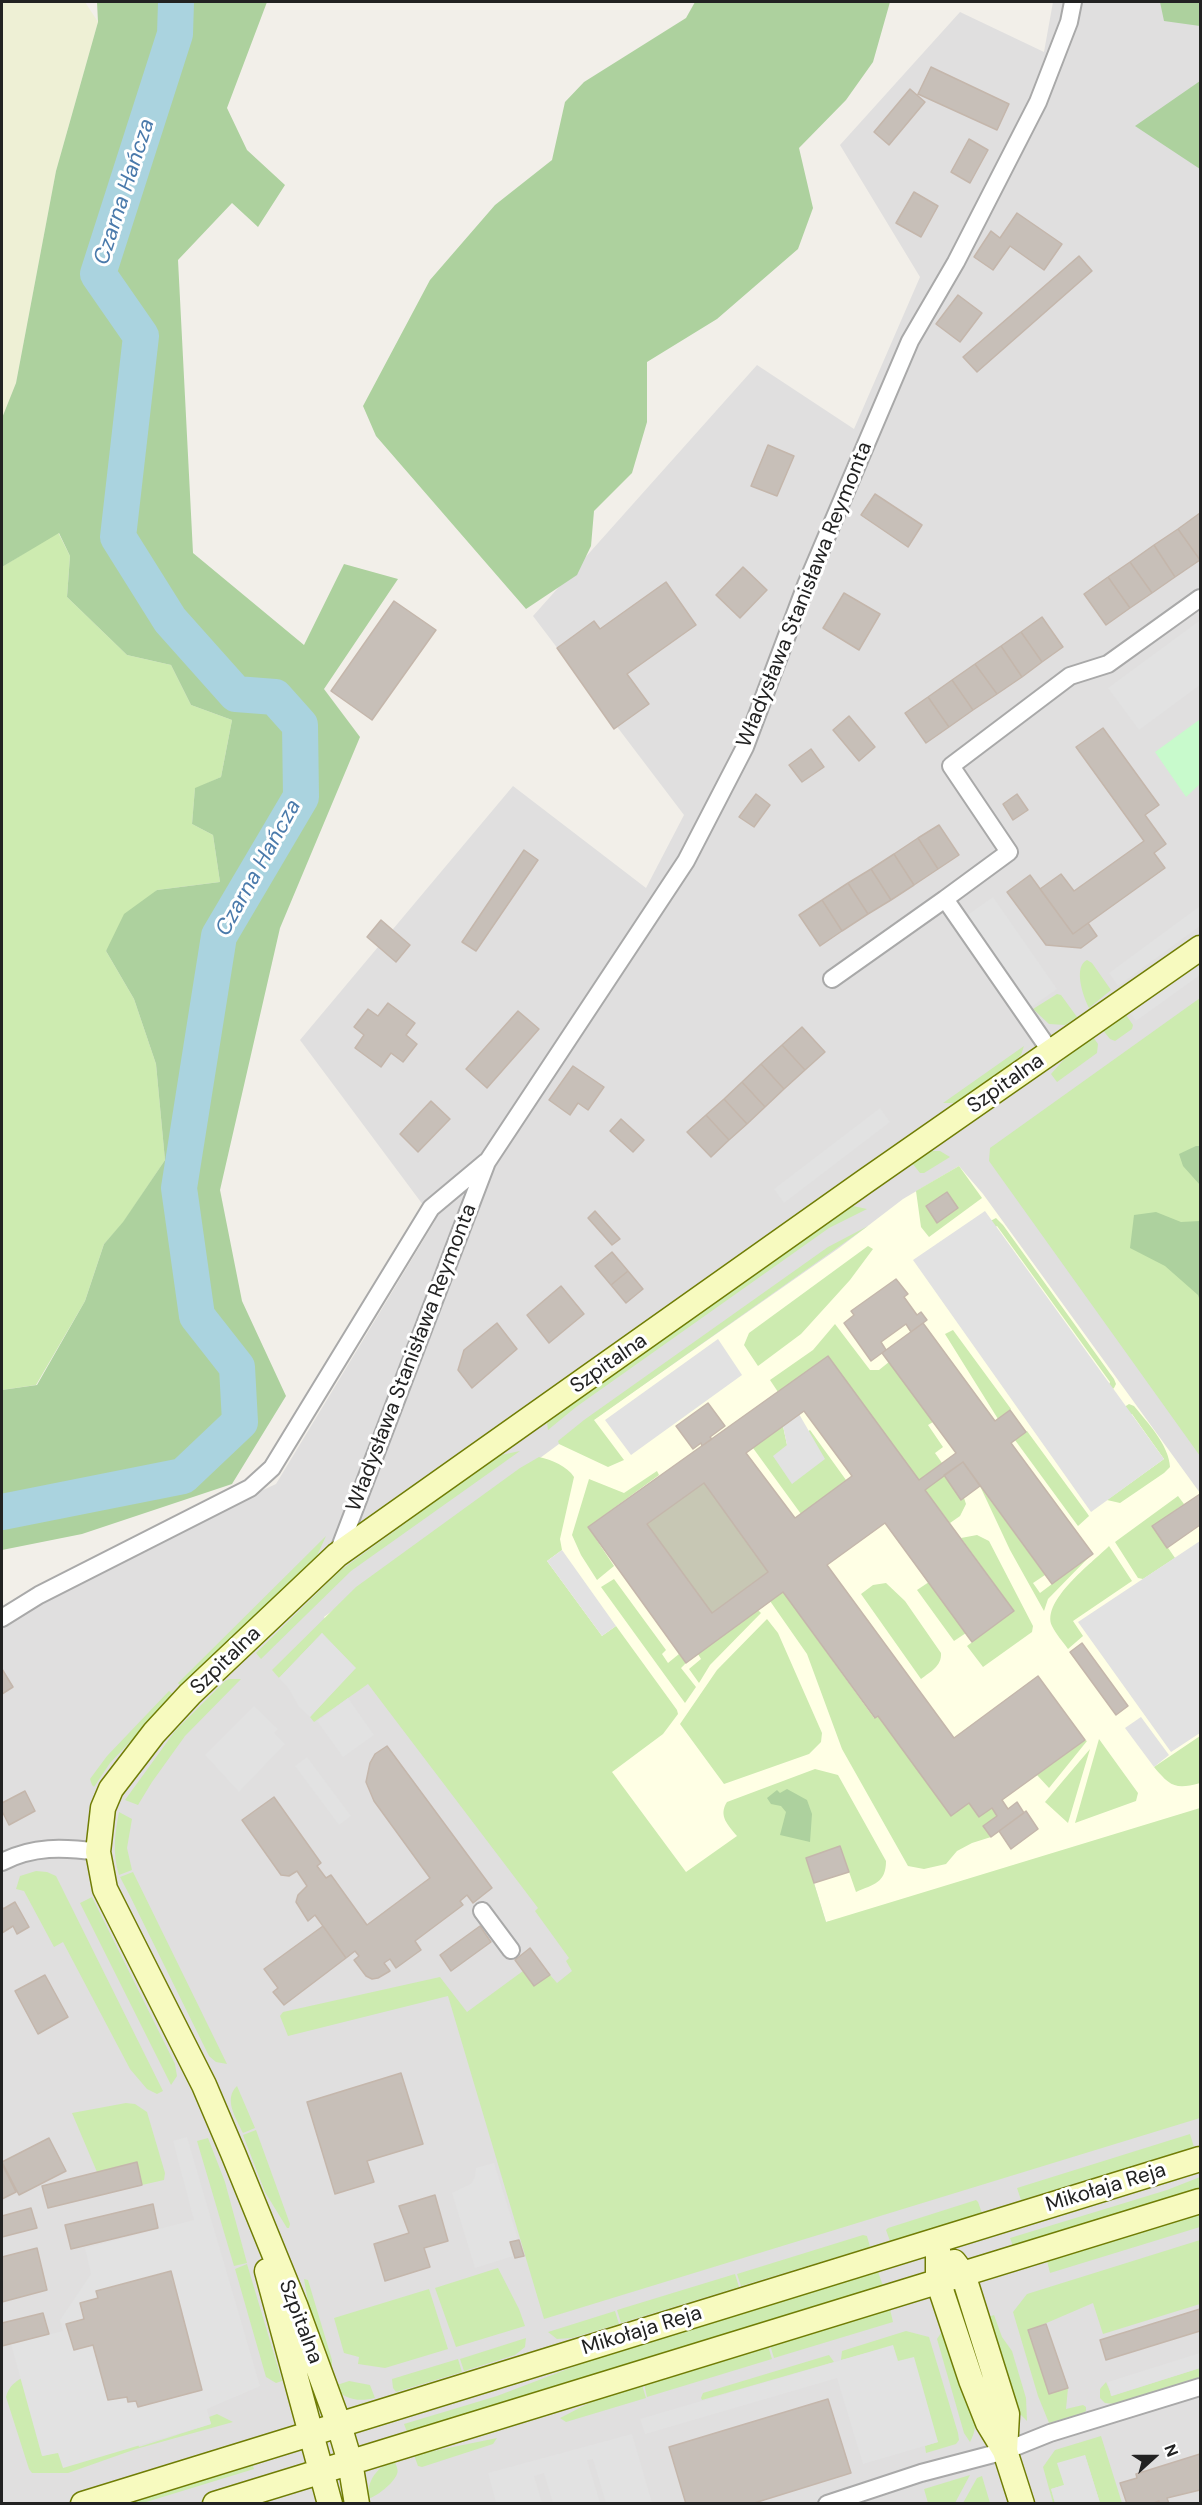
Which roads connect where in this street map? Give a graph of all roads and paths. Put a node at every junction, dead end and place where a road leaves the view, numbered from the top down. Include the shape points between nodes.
1 (1073, 2) edge
2 (1200, 598) edge
3 (945, 899) junction
4 (1200, 948) edge
5 (832, 979) dead end
6 (1052, 1052) junction
7 (487, 1162) junction
8 (337, 1555) junction
9 (2, 1618) edge
10 (98, 1852) junction
11 (2, 1862) edge
12 (482, 1911) dead end
13 (511, 1950) dead end
14 (1200, 2159) edge
15 (245, 2185) junction
16 (1200, 2201) edge
17 (938, 2240) junction
18 (963, 2274) junction
19 (938, 2281) junction
20 (1200, 2387) edge
21 (339, 2425) junction
22 (311, 2434) junction
23 (1005, 2451) junction
24 (350, 2462) junction
25 (321, 2471) junction
26 (83, 2504) edge
27 (215, 2504) edge
28 (330, 2504) edge
29 (357, 2504) edge
30 (826, 2504) edge
31 (1022, 2504) edge

1 - 7 street, Władysława Stanisława Reymonta via 1038,102 905,352 806,585 745,747 686,861
2 - 3 street via 1108,664 1070,676 951,765 1009,852
3 - 5 street
3 - 6 street
4 - 6 street, Szpitalna
6 - 8 street, Szpitalna
7 - 8 street, Władysława Stanisława Reymonta
7 - 9 street, Władysława Stanisława Reymonta via 431,1208 272,1468 250,1488 39,1595
8 - 10 street, Szpitalna via 190,1694 127,1767 106,1799
10 - 11 street via 24,1851
10 - 15 street, Szpitalna via 105,1888 204,2085
12 - 13 street
14 - 17 street, Mikołaja Reja
15 - 21 street, Szpitalna
15 - 22 street, Szpitalna
16 - 18 street, Mikołaja Reja
17 - 18 street
17 - 19 street
17 - 21 street, Mikołaja Reja
18 - 19 street, Mikołaja Reja
18 - 23 street via 1007,2414
19 - 23 street via 988,2424
19 - 24 street, Mikołaja Reja
20 - 23 street via 1050,2433
21 - 22 street, Mikołaja Reja
21 - 24 street, Szpitalna
22 - 25 street, Szpitalna
22 - 26 street, Mikołaja Reja
23 - 30 street
23 - 31 street
24 - 25 street, Mikołaja Reja
24 - 29 street, Szpitalna
25 - 27 street, Mikołaja Reja
25 - 28 street, Szpitalna

